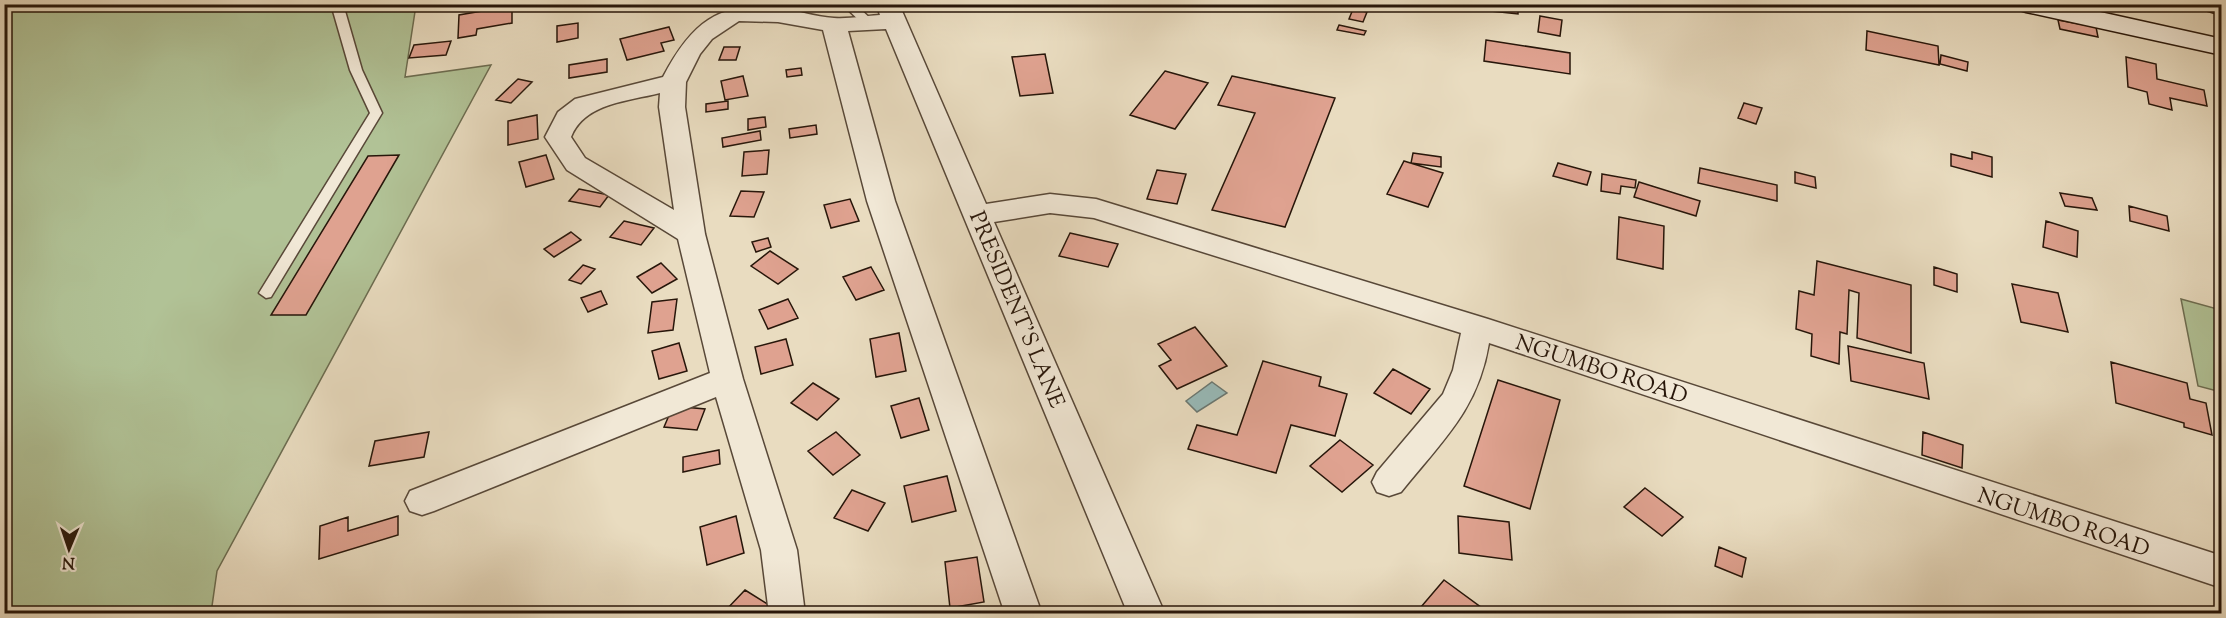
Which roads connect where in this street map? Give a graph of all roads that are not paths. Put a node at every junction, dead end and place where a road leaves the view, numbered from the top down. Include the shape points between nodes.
1 (336, 4) edge
2 (2026, 4) edge
3 (2211, 4) edge
4 (2222, 7) edge
5 (841, 15) edge
6 (883, 16) edge
7 (2222, 47) edge
8 (673, 82) junction
9 (977, 216) junction
10 (691, 234) junction
11 (266, 293) dead end
12 (1477, 327) junction
13 (727, 379) junction
14 (1389, 482) dead end
15 (422, 501) dead end
16 (2222, 572) edge
17 (787, 614) edge
18 (1024, 614) edge
19 (1147, 614) edge

1 - 11 lane via 356,70 376,113
2 - 7 main road
3 - 4 main road
5 - 6 street
5 - 8 street via 736,14 704,34 689,51
5 - 18 street via 881,201
6 - 9 street, PRESIDENT'S LANE
8 - 10 street via 672,107
8 - 10 street via 584,105 572,112 558,137 576,164
9 - 12 street, NGUMBO ROAD via 1042,202 1096,209
9 - 19 street, PRESIDENT'S LANE
10 - 13 street
12 - 14 street via 1469,370 1456,401
12 - 16 street, NGUMBO ROAD
13 - 15 street
13 - 17 street via 779,549

